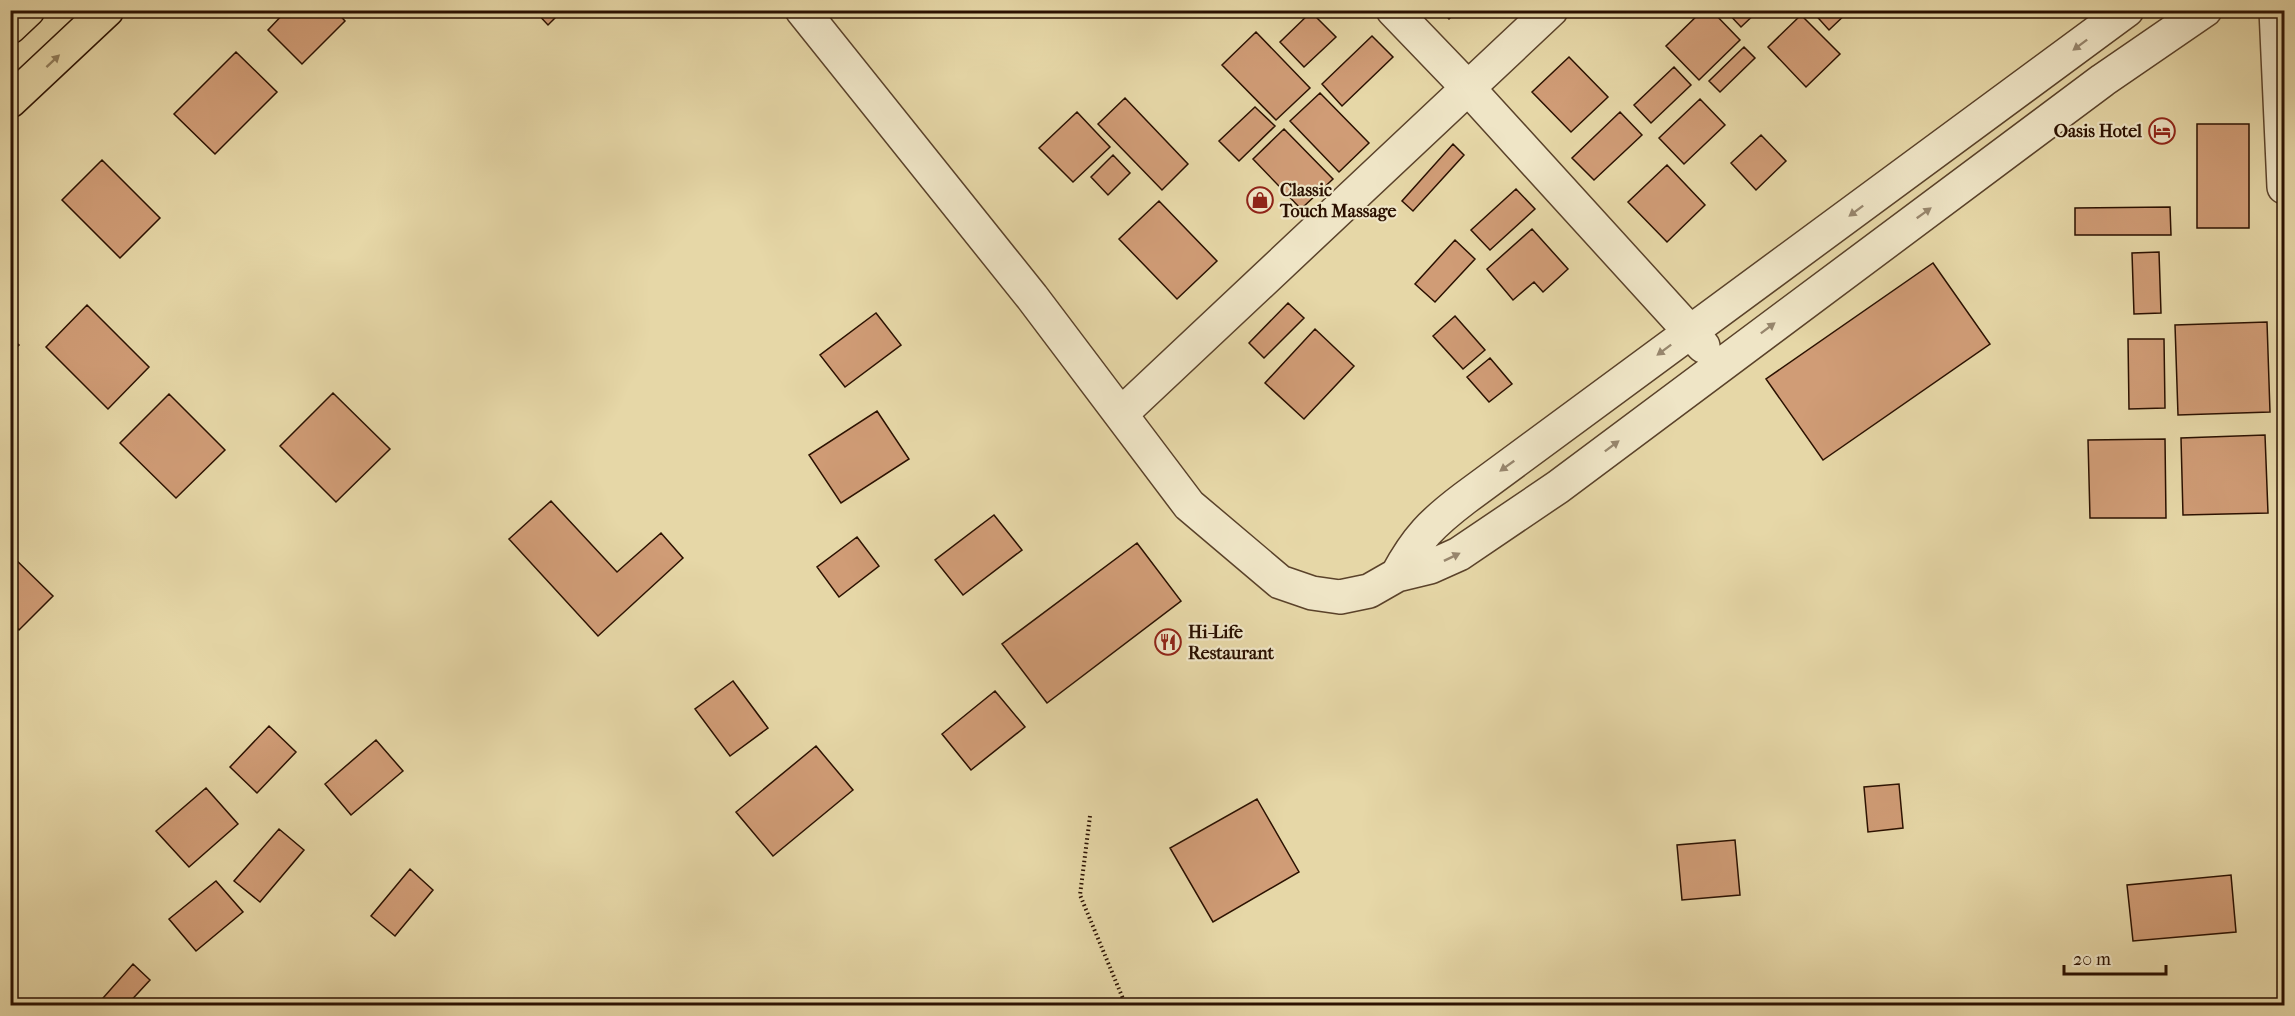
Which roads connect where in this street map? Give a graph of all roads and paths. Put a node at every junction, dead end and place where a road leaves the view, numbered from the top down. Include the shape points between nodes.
1 (28, 10) edge
2 (107, 10) edge
3 (802, 10) edge
4 (1393, 10) edge
5 (1551, 10) edge
6 (2127, 10) edge
7 (2143, 10) edge
8 (2205, 10) edge
9 (2276, 10) edge
10 (10, 27) edge
11 (2165, 37) junction
12 (1468, 88) junction
13 (10, 101) edge
14 (2284, 187) edge
15 (1689, 331) junction
16 (1718, 365) junction
17 (1121, 414) junction
18 (1396, 575) junction
19 (1090, 816) dead end
20 (1126, 1005) edge

1 - 10 main road
13 -> 2 main road
3 - 17 street
4 - 12 street
5 - 12 street
6 -> 15 street
7 - 11 street
8 - 11 street
9 - 14 street
16 -> 11 street
12 - 15 street
12 - 17 street
15 - 16 street
15 -> 18 street via 1433,522
18 -> 16 street via 1430,567 1459,554 1558,487
17 - 18 street via 1189,505 1280,582 1340,597 1369,591
19 - 20 path via 1080,895

